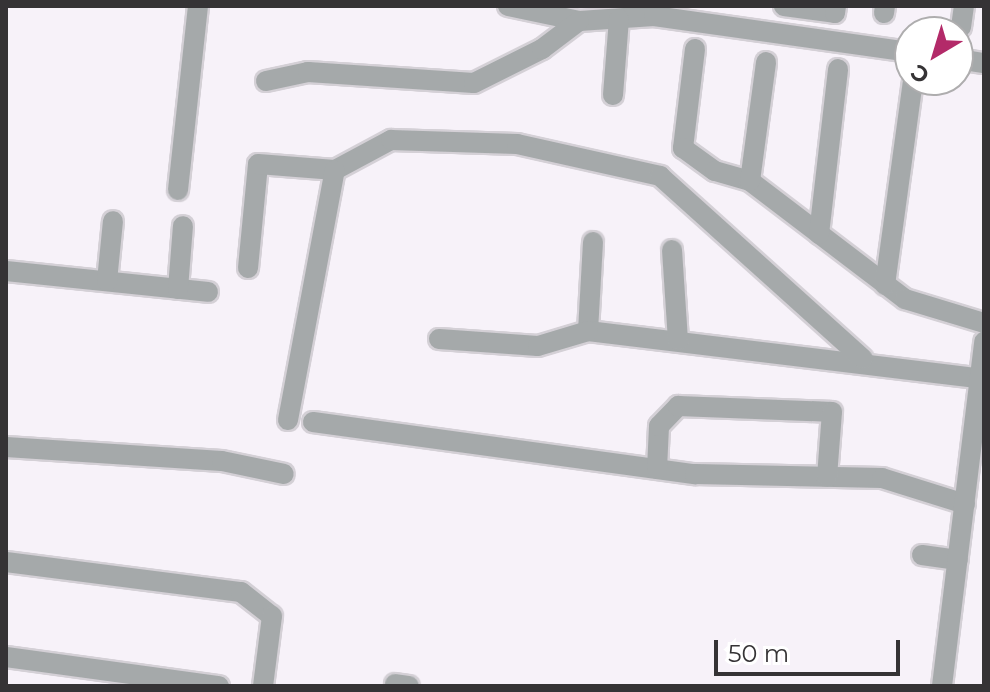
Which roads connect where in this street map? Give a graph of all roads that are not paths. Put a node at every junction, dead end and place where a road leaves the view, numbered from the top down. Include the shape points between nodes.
1 (198, 6) edge
2 (508, 6) edge
3 (784, 6) edge
4 (836, 6) edge
5 (619, 19) junction
6 (579, 21) junction
7 (695, 49) dead end
8 (894, 50) edge
9 (766, 62) dead end
10 (838, 69) dead end
11 (266, 81) dead end
12 (613, 95) dead end
13 (911, 96) edge
14 (335, 170) junction
15 (750, 181) junction
16 (178, 190) dead end
17 (113, 221) dead end
18 (183, 226) dead end
19 (819, 234) junction
20 (593, 242) dead end
21 (672, 250) dead end
22 (248, 268) dead end
23 (6, 271) edge
24 (107, 281) junction
25 (885, 285) junction
26 (178, 289) junction
27 (208, 292) dead end
28 (984, 323) edge
29 (588, 331) junction
30 (439, 339) dead end
31 (678, 340) junction
32 (984, 342) edge
33 (863, 359) junction
34 (979, 378) junction
35 (288, 420) dead end
36 (313, 422) dead end
37 (6, 447) edge
38 (657, 469) junction
39 (284, 474) dead end
40 (827, 477) junction
41 (965, 504) junction
42 (922, 555) dead end
43 (958, 560) junction
44 (6, 562) edge
45 (6, 657) edge
46 (219, 686) edge
47 (263, 686) edge
48 (942, 686) edge

1 - 16 lane
2 - 6 lane
3 - 4 lane via 835,13
5 - 6 lane
5 - 8 lane via 654,16
5 - 12 lane
6 - 11 lane via 542,49 474,83 308,72
7 - 15 lane via 683,148 715,171
9 - 15 lane
10 - 19 lane
13 - 25 lane
14 - 22 lane via 258,164
14 - 33 lane via 391,140 517,144 635,165 683,195
14 - 35 lane
15 - 19 lane
17 - 24 lane
18 - 26 lane
19 - 25 lane
20 - 29 lane
21 - 31 lane
23 - 24 lane
24 - 26 lane
25 - 28 lane via 905,299
26 - 27 lane
29 - 30 lane via 538,346
29 - 31 lane
31 - 33 lane
32 - 34 lane
33 - 34 lane
34 - 41 lane
36 - 38 lane
37 - 39 lane via 222,461
38 - 40 lane
38 - 40 lane via 659,426 678,406 832,412
40 - 41 lane via 882,478
41 - 43 lane
42 - 43 lane
43 - 48 lane
44 - 47 lane via 241,592 272,616
45 - 46 lane

